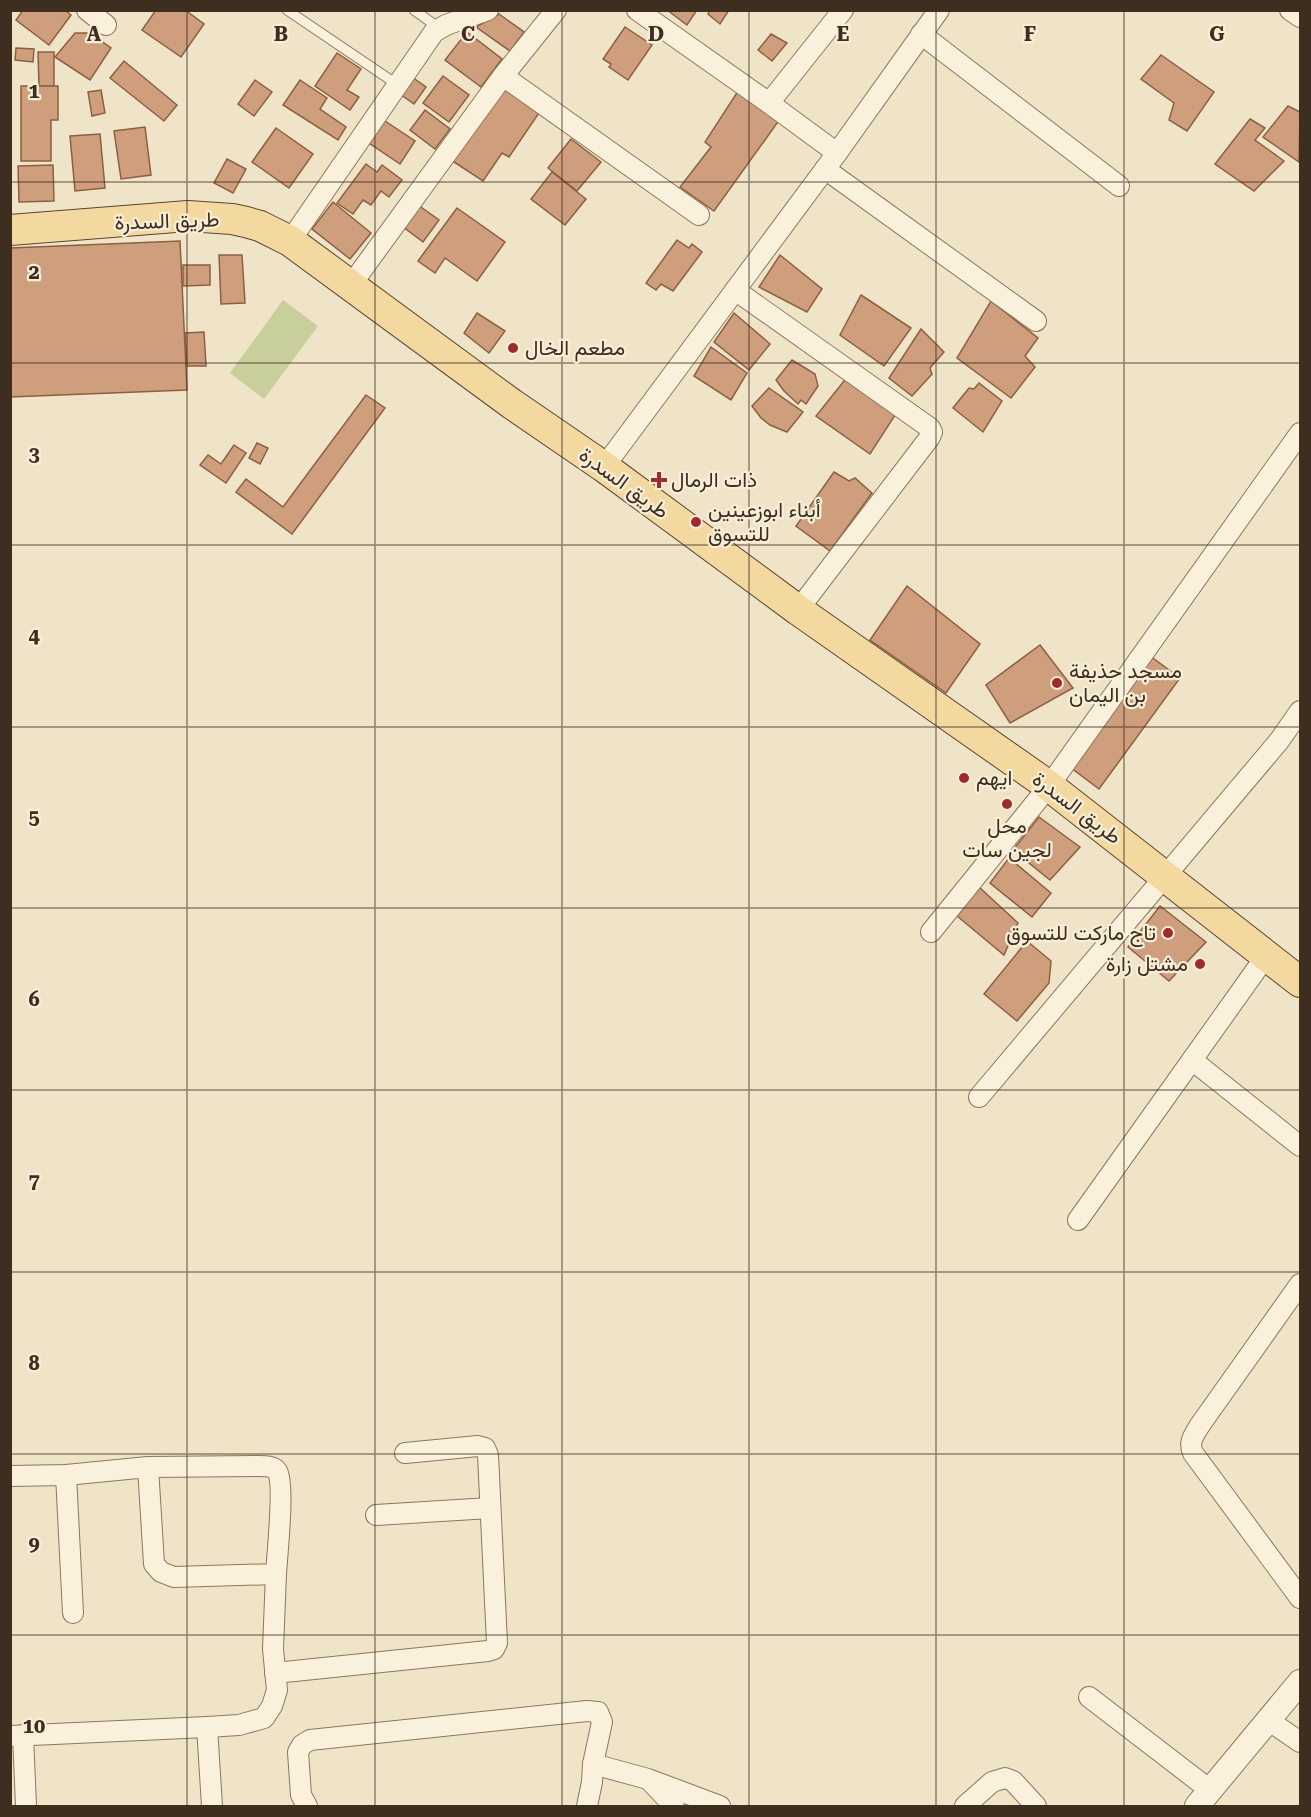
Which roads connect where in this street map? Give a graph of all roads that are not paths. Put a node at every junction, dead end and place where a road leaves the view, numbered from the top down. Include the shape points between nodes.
1 (87, 10) edge
2 (287, 10) edge
3 (414, 10) edge
4 (488, 10) edge
5 (556, 10) edge
6 (637, 10) edge
7 (843, 10) edge
8 (939, 10) edge
9 (1290, 10) edge
10 (1300, 17) edge
11 (106, 25) dead end
12 (439, 28) junction
13 (921, 34) junction
14 (503, 76) junction
15 (398, 85) junction
16 (769, 103) junction
17 (837, 153) junction
18 (825, 169) junction
19 (1119, 186) dead end
20 (699, 215) dead end
21 (10, 230) edge
22 (290, 241) junction
23 (351, 285) junction
24 (735, 290) junction
25 (1036, 321) dead end
26 (1300, 433) edge
27 (603, 467) junction
28 (798, 610) junction
29 (1300, 711) edge
30 (1049, 786) junction
31 (1165, 875) junction
32 (931, 932) dead end
33 (1266, 956) junction
34 (1300, 982) edge
35 (1192, 1060) junction
36 (979, 1097) dead end
37 (1300, 1146) edge
38 (1078, 1220) dead end
39 (1300, 1284) edge
40 (405, 1452) dead end
41 (148, 1467) junction
42 (66, 1475) junction
43 (10, 1476) edge
44 (490, 1508) junction
45 (376, 1515) dead end
46 (276, 1574) junction
47 (1300, 1598) edge
48 (73, 1613) dead end
49 (275, 1673) junction
50 (1300, 1682) edge
51 (1089, 1697) dead end
52 (1268, 1719) junction
53 (207, 1727) junction
54 (17, 1735) edge
55 (1300, 1742) edge
56 (593, 1764) junction
57 (648, 1779) junction
58 (1204, 1798) edge
59 (26, 1806) edge
60 (212, 1806) edge
61 (307, 1806) edge
62 (587, 1806) edge
63 (674, 1806) edge
64 (720, 1806) edge
65 (965, 1806) edge
66 (1036, 1806) edge

1 - 11 street
2 - 15 lane
3 - 12 lane
4 - 12 street
5 - 14 street
6 - 16 street
7 - 16 street
8 - 13 street
9 - 10 street
12 - 15 street
13 - 17 street
13 - 19 street
14 - 20 street
14 - 23 street
15 - 22 street
16 - 17 street
17 - 18 street
18 - 24 street
18 - 25 street
21 - 22 main road, طريق السدرة via 188,216 246,222
22 - 23 main road, طريق السدرة
23 - 27 main road, طريق السدرة
24 - 27 street
24 - 28 street via 932,432
26 - 30 street
27 - 28 main road, طريق السدرة
28 - 30 main road, طريق السدرة
29 - 31 street
30 - 31 main road, طريق السدرة
30 - 32 street
31 - 33 main road, طريق السدرة
31 - 36 street
33 - 34 main road, طريق السدرة
33 - 35 street
35 - 37 street
35 - 38 street
39 - 47 street via 1200,1425 1190,1446
40 - 44 street via 485,1448
41 - 42 street
41 - 46 street via 154,1564 161,1572 174,1577
41 - 46 street via 259,1466 276,1470 281,1495
42 - 43 street
42 - 48 street
44 - 45 street
44 - 49 street via 497,1642 494,1648
46 - 49 street
49 - 53 street via 278,1690 264,1718 239,1725
50 - 52 street
51 - 58 street
52 - 55 street
52 - 58 street
53 - 54 street
53 - 60 street
54 - 59 street
56 - 57 street
56 - 61 street via 602,1722 598,1712 310,1740 298,1752 301,1796
56 - 62 street
57 - 63 street
57 - 64 street
65 - 66 street via 992,1782 1005,1778 1013,1781

